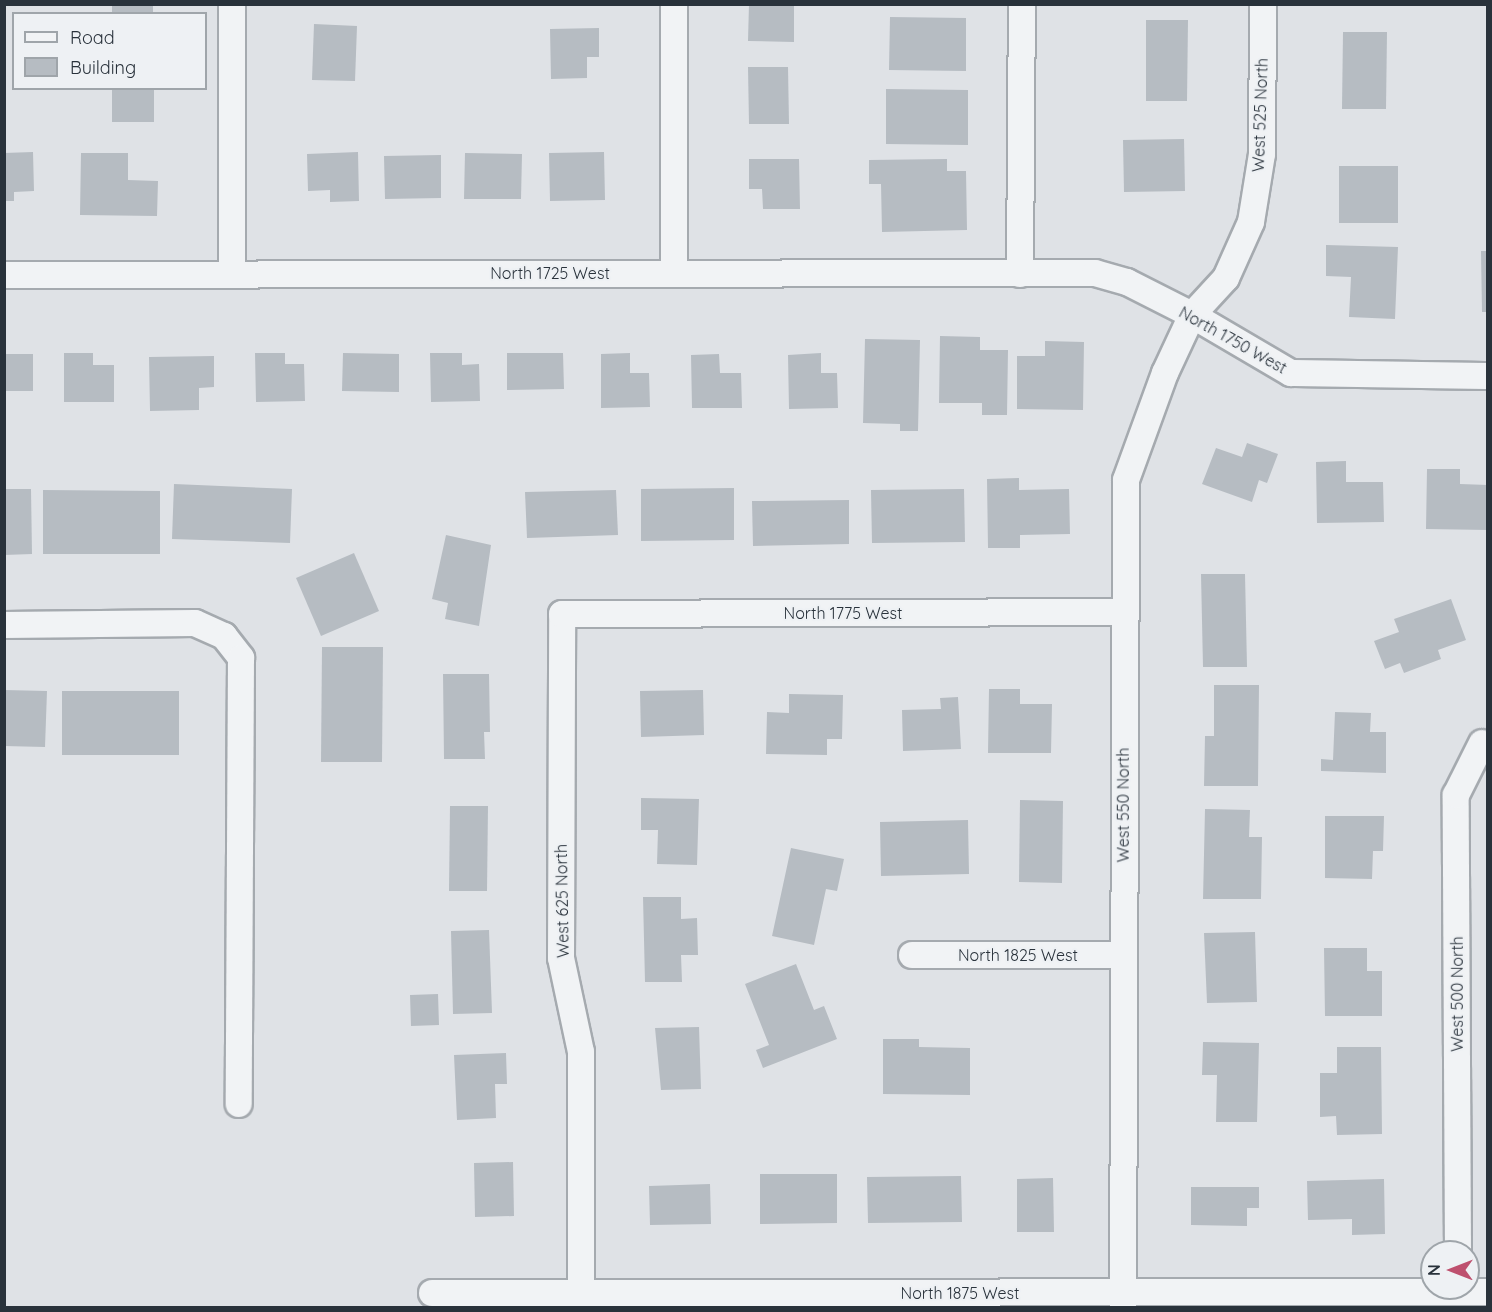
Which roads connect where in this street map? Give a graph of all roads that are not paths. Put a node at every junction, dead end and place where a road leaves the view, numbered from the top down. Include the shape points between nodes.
1 (232, 4) edge
2 (674, 4) edge
3 (1022, 4) edge
4 (1263, 4) edge
5 (674, 273) junction
6 (1095, 273) joint
7 (4, 274) edge
8 (232, 274) junction
9 (1020, 274) junction
10 (1192, 315) junction
11 (1488, 376) edge
12 (1123, 612) junction
13 (562, 614) joint
14 (4, 625) edge
15 (1482, 743) dead end
16 (912, 955) dead end
17 (1123, 955) junction
18 (239, 1104) dead end
19 (1458, 1240) edge
20 (432, 1293) dead end
21 (581, 1293) junction
22 (1420, 1296) edge
23 (1123, 1300) edge

1 - 8 street
2 - 5 street
3 - 9 street
4 - 10 street, West 525 North via 1262,154 1251,222 1226,278
5 - 8 street, North 1725 West
5 - 9 street, North 1725 West
6 - 9 street, North 1725 West
6 - 10 street, North 1750 West via 1127,282
7 - 8 street, North 1725 West
10 - 11 street, North 1750 West via 1291,373
10 - 12 street, West 550 North via 1164,373 1126,480
12 - 13 street, North 1775 West
12 - 17 street, West 550 North
13 - 21 street, West 625 North via 561,958 581,1052
14 - 18 street via 195,623 224,636 241,658
15 - 19 street, West 500 North via 1456,795
16 - 17 street, North 1825 West
17 - 23 street, West 550 North
20 - 21 street, North 1875 West
21 - 23 street, North 1875 West
22 - 23 street, North 1875 West

